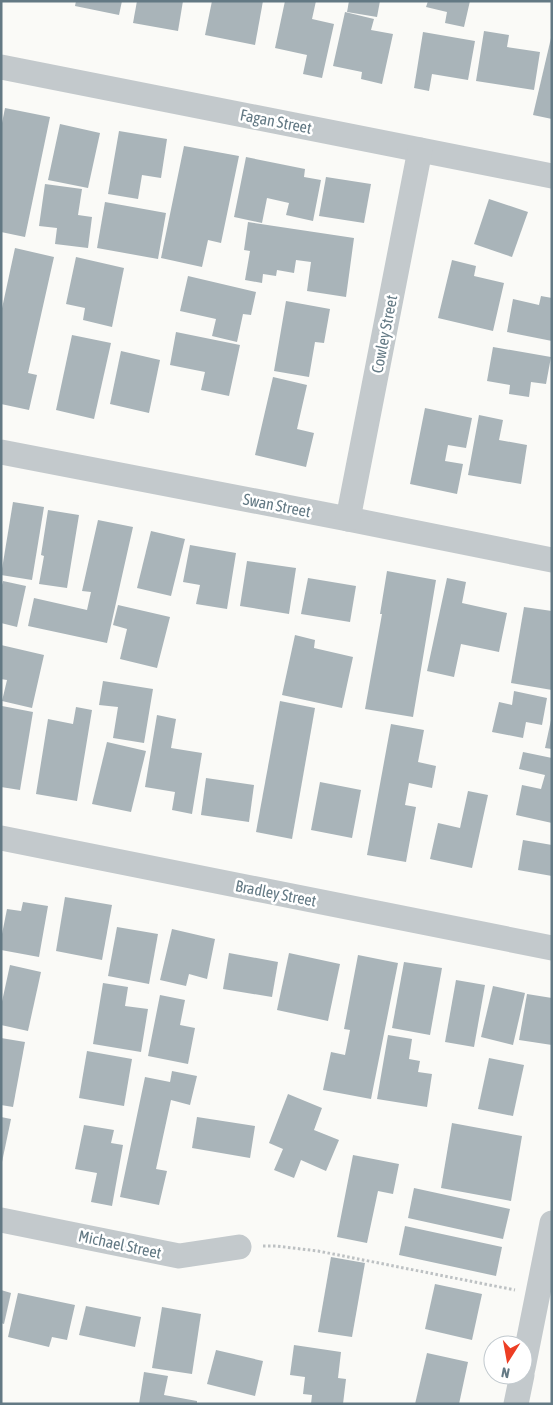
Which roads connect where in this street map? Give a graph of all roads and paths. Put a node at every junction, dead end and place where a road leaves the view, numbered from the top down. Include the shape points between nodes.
1 (1, 66) edge
2 (420, 150) junction
3 (552, 176) edge
4 (1, 452) edge
5 (348, 519) junction
6 (552, 560) edge
7 (1, 838) edge
8 (552, 948) edge
9 (1, 1220) edge
10 (552, 1223) edge
11 (239, 1247) joint
12 (538, 1294) junction
13 (530, 1335) edge
14 (520, 1385) edge
15 (516, 1404) edge

1 - 2 street, Fagan Street
2 - 3 street, Fagan Street
2 - 5 street, Cowley Street
4 - 5 street, Swan Street
5 - 6 street, Swan Street
7 - 8 street, Bradley Street
9 - 11 street, Michael Street via 179,1256
10 - 12 street
11 - 12 path via 276,1246 318,1251
12 - 13 street
14 - 15 street

